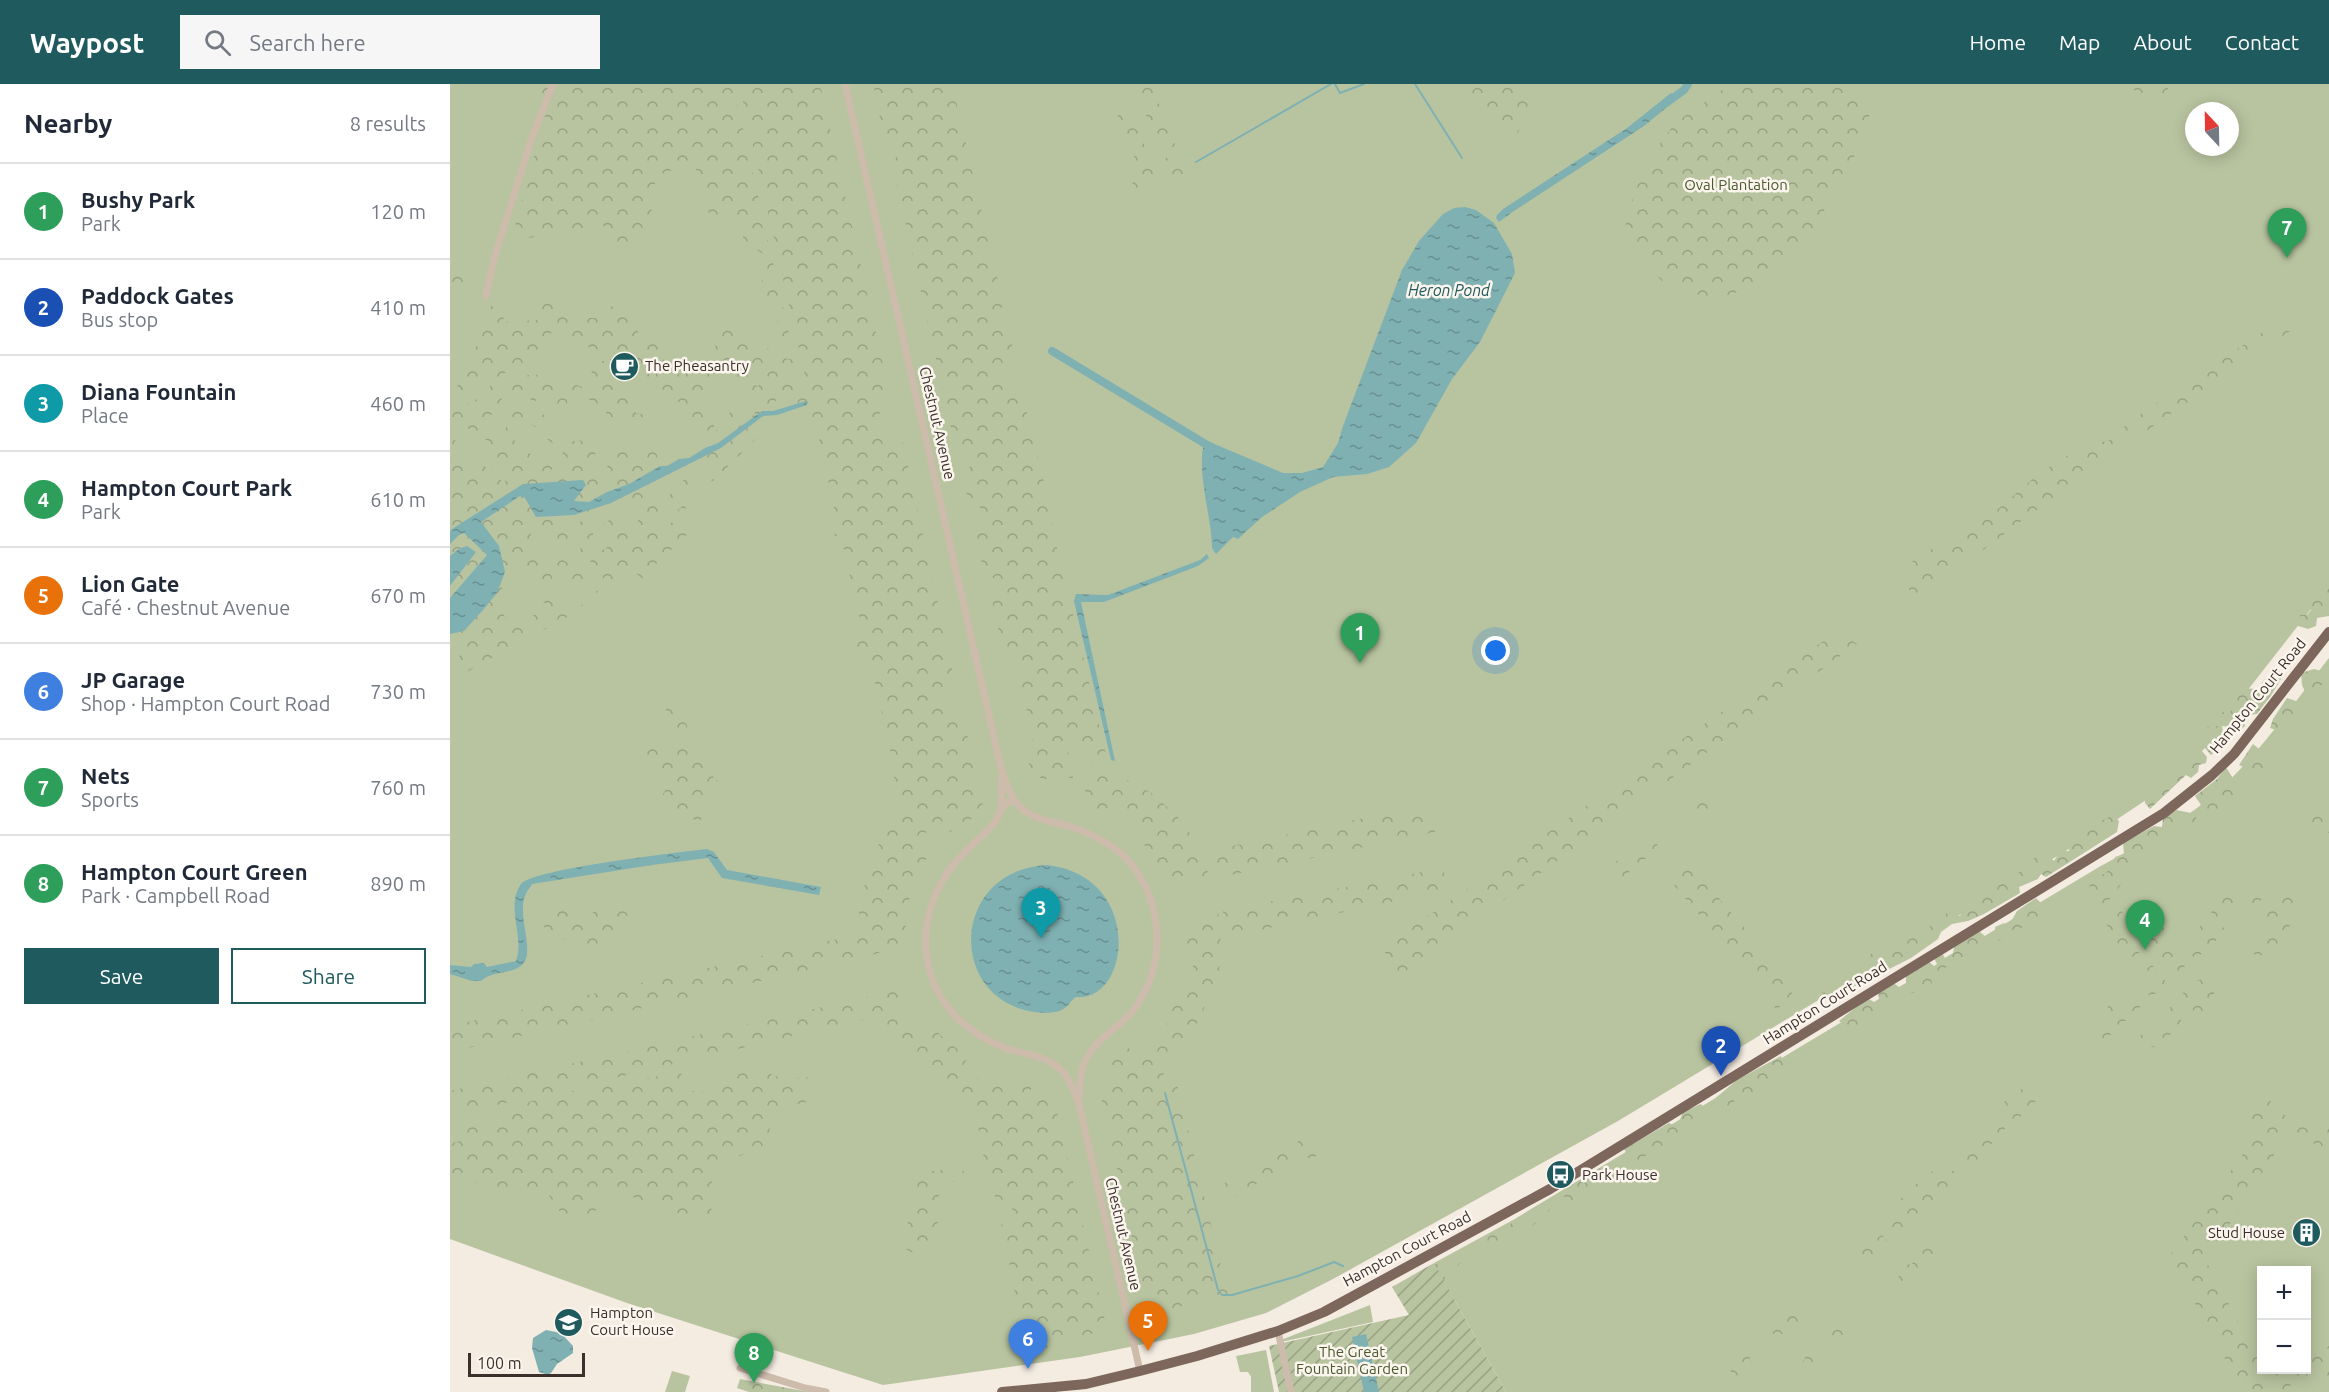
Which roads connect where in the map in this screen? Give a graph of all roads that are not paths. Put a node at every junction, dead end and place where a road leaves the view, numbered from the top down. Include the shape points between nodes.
1 (553, 84) edge
2 (845, 84) edge
3 (486, 296) dead end
4 (2329, 632) edge
5 (1001, 768) junction
6 (1015, 801) junction
7 (1001, 810) junction
8 (1082, 1072) junction
9 (1064, 1074) junction
10 (1079, 1104) junction
11 (1278, 1331) junction
12 (741, 1368) dead end
13 (1140, 1371) junction
14 (826, 1392) edge
15 (1002, 1392) edge
16 (1291, 1392) edge

1 - 3 street via 531,140
2 - 5 street, Chestnut Avenue
4 - 11 main road, Hampton Court Road via 2234,753 2164,813 1550,1189 1324,1312
5 - 6 street, Chestnut Avenue
5 - 7 street, Chestnut Avenue
6 - 7 street
6 - 8 street, Chestnut Avenue via 1037,818 1086,833 1119,852 1143,882 1154,911 1158,937 1150,980 1131,1013 1093,1048
7 - 9 street via 989,830 950,868 934,894 925,932 926,959 939,994 962,1023 997,1045 1052,1063
8 - 9 street
8 - 10 street, Chestnut Avenue
9 - 10 street, Chestnut Avenue
10 - 13 street, Chestnut Avenue
11 - 13 main road, Hampton Court Road
11 - 16 street
12 - 14 street
13 - 15 main road, Hampton Court Road via 1086,1384

